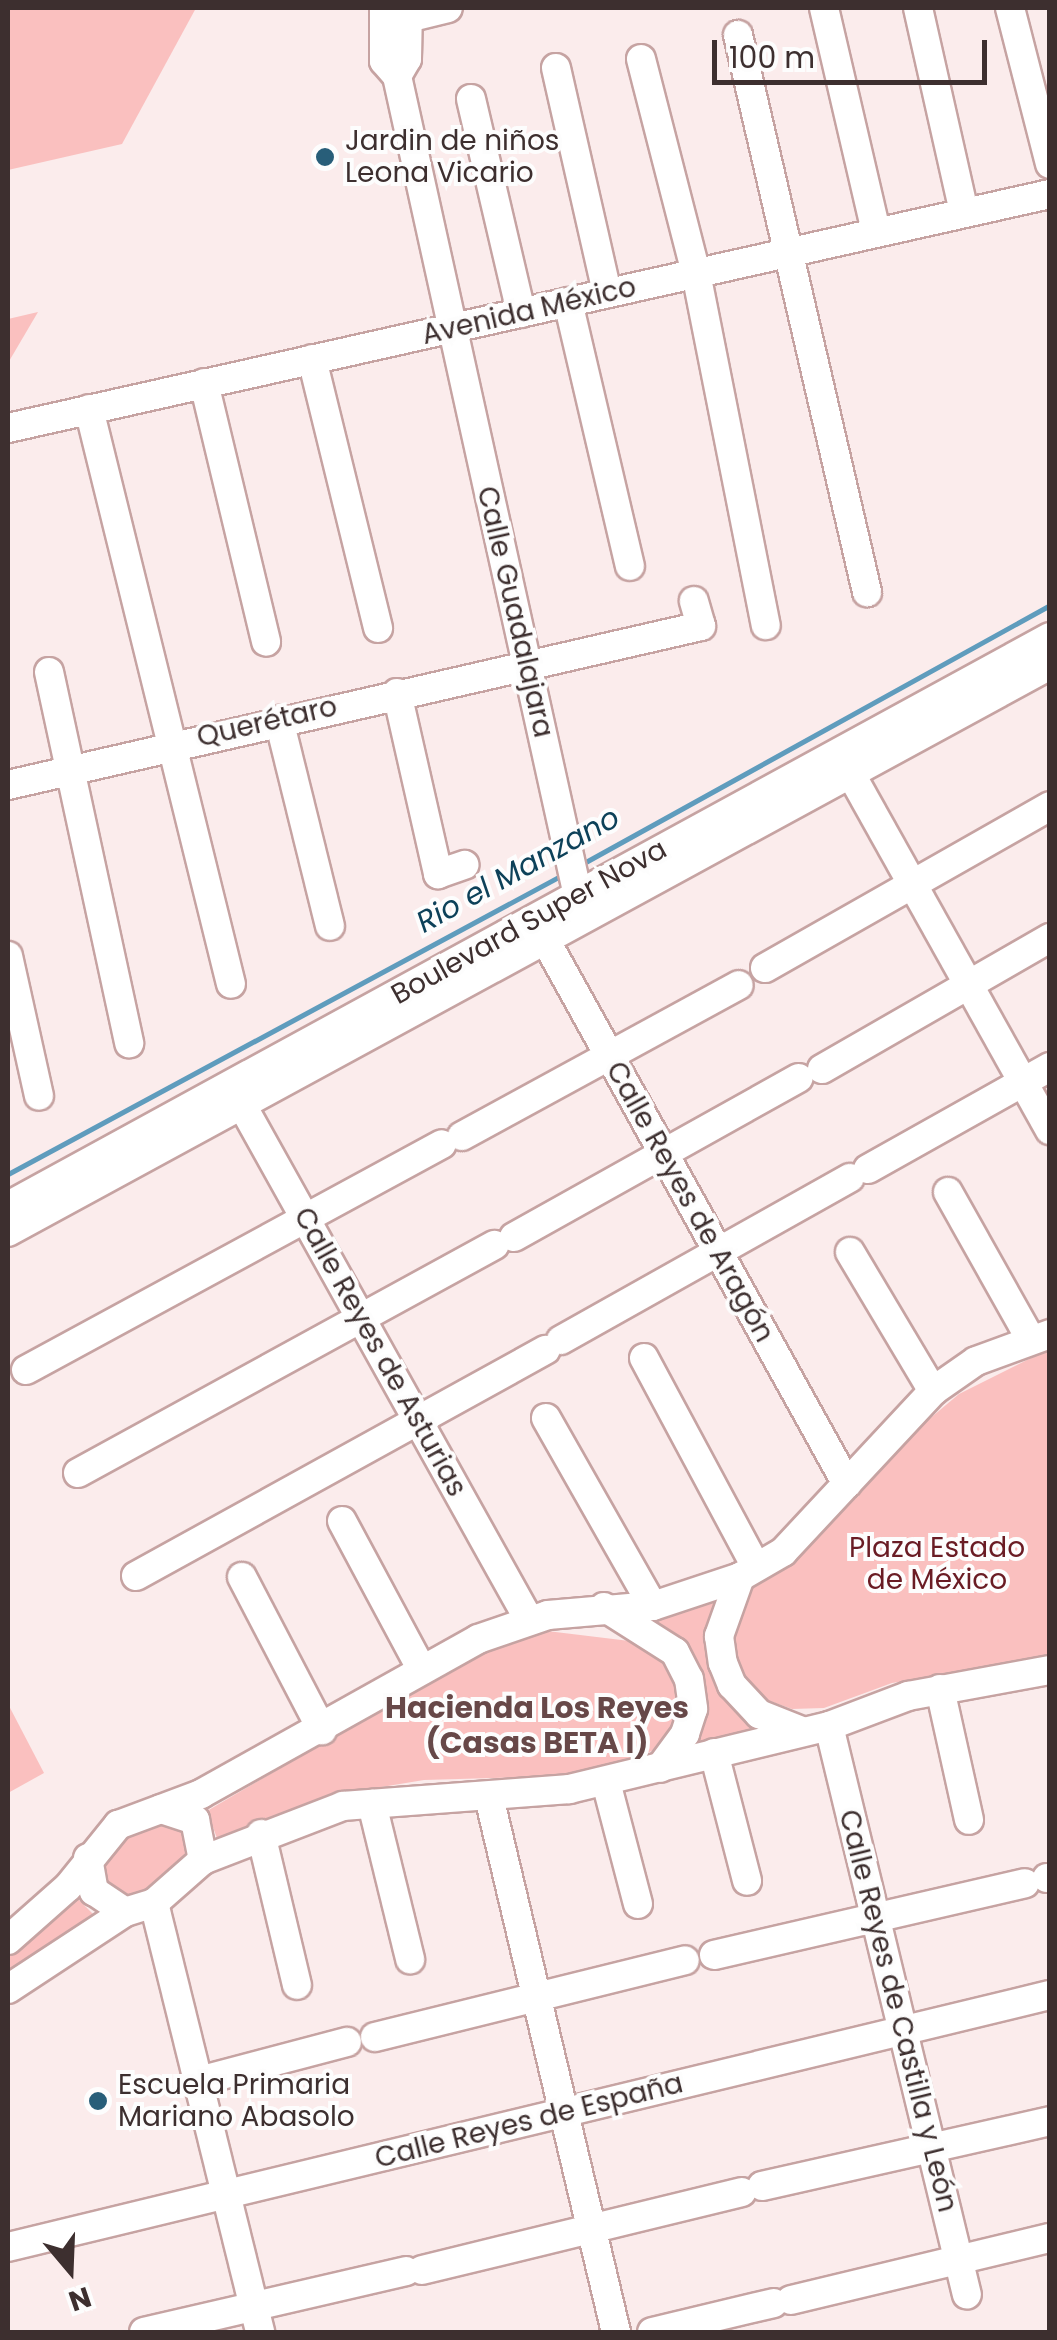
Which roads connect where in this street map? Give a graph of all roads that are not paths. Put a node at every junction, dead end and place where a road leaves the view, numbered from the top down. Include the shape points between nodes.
1 (448, 8) edge
2 (824, 8) edge
3 (918, 8) edge
4 (1010, 8) edge
5 (400, 11) edge
6 (738, 35) dead end
7 (641, 60) dead end
8 (556, 68) dead end
9 (470, 99) dead end
10 (1050, 164) edge
11 (1050, 194) edge
12 (964, 212) junction
13 (876, 232) junction
14 (788, 252) junction
15 (696, 273) junction
16 (607, 293) junction
17 (568, 302) junction
18 (521, 312) junction
19 (451, 328) junction
20 (312, 359) junction
21 (204, 384) junction
22 (89, 409) junction
23 (8, 428) edge
24 (630, 566) dead end
25 (867, 592) dead end
26 (694, 601) dead end
27 (766, 625) dead end
28 (378, 628) dead end
29 (1050, 637) edge
30 (266, 642) dead end
31 (1050, 666) edge
32 (528, 668) junction
33 (48, 672) dead end
34 (397, 693) junction
35 (279, 720) junction
36 (172, 744) junction
37 (845, 764) junction
38 (72, 768) junction
39 (8, 785) edge
40 (1050, 806) edge
41 (464, 866) dead end
42 (912, 884) junction
43 (577, 890) junction
44 (330, 926) dead end
45 (540, 929) junction
46 (1050, 938) edge
47 (8, 956) edge
48 (764, 968) dead end
49 (967, 983) junction
50 (231, 984) dead end
51 (738, 984) dead end
52 (130, 1043) dead end
53 (608, 1054) junction
54 (1050, 1067) edge
55 (1023, 1082) junction
56 (235, 1094) junction
57 (39, 1096) dead end
58 (1050, 1130) edge
59 (662, 1150) junction
60 (948, 1192) dead end
61 (8, 1206) edge
62 (306, 1220) junction
63 (8, 1232) edge
64 (718, 1251) junction
65 (850, 1252) dead end
66 (360, 1318) junction
67 (1040, 1336) edge
68 (644, 1358) dead end
69 (26, 1370) dead end
70 (933, 1391) junction
71 (546, 1418) dead end
72 (417, 1420) junction
73 (78, 1473) dead end
74 (847, 1484) junction
75 (342, 1520) dead end
76 (748, 1572) junction
77 (136, 1576) dead end
78 (242, 1577) dead end
79 (602, 1606) junction
80 (653, 1606) junction
81 (529, 1620) junction
82 (422, 1670) junction
83 (1049, 1674) edge
84 (940, 1689) junction
85 (816, 1729) junction
86 (322, 1730) junction
87 (714, 1753) junction
88 (660, 1768) junction
89 (606, 1782) junction
90 (490, 1796) junction
91 (372, 1804) junction
92 (160, 1809) junction
93 (969, 1820) dead end
94 (261, 1834) junction
95 (88, 1858) junction
96 (203, 1860) junction
97 (1041, 1880) edge
98 (746, 1881) dead end
99 (154, 1904) junction
100 (638, 1904) dead end
101 (124, 1912) junction
102 (876, 1918) junction
103 (8, 1940) edge
104 (714, 1955) dead end
105 (410, 1959) dead end
106 (685, 1960) dead end
107 (296, 1985) dead end
108 (8, 1990) edge
109 (1050, 1996) edge
110 (537, 1997) junction
111 (903, 2031) junction
112 (199, 2081) junction
113 (564, 2113) junction
114 (1050, 2121) edge
115 (931, 2148) junction
116 (228, 2194) junction
117 (591, 2226) junction
118 (1050, 2238) edge
119 (8, 2248) edge
120 (958, 2259) junction
121 (967, 2294) dead end
122 (257, 2319) edge
123 (144, 2332) edge
124 (616, 2332) edge
125 (652, 2332) edge

1 - 5 street
2 - 13 street
3 - 12 street
4 - 10 street
5 - 19 street, Calle Guadalajara via 407,58 397,76
6 - 14 street
7 - 15 street
8 - 16 street
9 - 18 street
11 - 12 street, Avenida México
12 - 13 street, Avenida México
13 - 14 street, Avenida México
14 - 15 street, Avenida México
14 - 25 street
15 - 16 street, Avenida México
15 - 27 street
16 - 17 street, Avenida México
17 - 18 street, Avenida México
17 - 24 street
18 - 19 street, Avenida México
19 - 20 street, Avenida México
19 - 32 street, Calle Guadalajara
20 - 21 street, Avenida México
20 - 28 street
21 - 22 street, Avenida México
21 - 30 street
22 - 23 street, Avenida México
22 - 36 street
26 - 32 street, Querétaro via 701,626
29 - 37 street, Boulevard Super Nova
31 - 37 street, Boulevard Super Nova
32 - 34 street, Querétaro
32 - 43 street, Calle Guadalajara
33 - 38 street
34 - 35 street, Querétaro
34 - 41 street via 438,874
35 - 36 street, Querétaro
35 - 44 street
36 - 38 street, Querétaro
36 - 50 street
37 - 42 street
37 - 43 street, Boulevard Super Nova
37 - 45 street, Boulevard Super Nova
38 - 39 street, Querétaro
38 - 52 street
40 - 42 street
42 - 48 street
42 - 49 street
43 - 45 street, Boulevard Super Nova
45 - 53 street, Calle Reyes de Aragón
45 - 56 street, Boulevard Super Nova
46 - 49 street
47 - 57 street
49 - 55 street
49 - 59 street
51 - 53 street
53 - 59 street, Calle Reyes de Aragón
53 - 62 street
54 - 55 street
55 - 58 street
55 - 64 street
56 - 61 street, Boulevard Super Nova
56 - 62 street, Calle Reyes de Asturias
56 - 63 street, Boulevard Super Nova
59 - 64 street, Calle Reyes de Aragón
59 - 66 street
60 - 67 street
62 - 66 street, Calle Reyes de Asturias
62 - 69 street
64 - 72 street
64 - 74 street, Calle Reyes de Aragón
65 - 70 street
66 - 72 street, Calle Reyes de Asturias
66 - 73 street
67 - 70 street via 976,1362
68 - 76 street
70 - 74 street
71 - 80 street
72 - 77 street
72 - 81 street, Calle Reyes de Asturias
74 - 76 street via 783,1552
75 - 82 street
76 - 80 street
76 - 85 street via 719,1636 722,1663 759,1714
78 - 86 street
79 - 80 street
79 - 81 street
79 - 88 street via 674,1652 689,1679 693,1709 685,1734
81 - 82 street
82 - 86 street
83 - 84 street
84 - 85 street
84 - 93 street
85 - 87 street
85 - 102 street, Calle Reyes de Castilla y León
86 - 92 street
87 - 88 street
87 - 98 street
88 - 89 street
89 - 90 street
89 - 100 street
90 - 91 street
90 - 110 street
91 - 94 street via 343,1806
91 - 105 street
92 - 95 street via 118,1825
92 - 96 street via 194,1820
94 - 96 street
94 - 107 street
95 - 101 street via 94,1892
95 - 103 street via 68,1887
96 - 99 street
97 - 102 street
99 - 101 street
99 - 112 street
101 - 108 street
102 - 104 street
102 - 111 street, Calle Reyes de Castilla y León
106 - 110 street
109 - 111 street, Calle Reyes de España
110 - 112 street
110 - 113 street
111 - 113 street, Calle Reyes de España
111 - 115 street, Calle Reyes de Castilla y León
112 - 116 street
113 - 116 street, Calle Reyes de España
113 - 117 street
114 - 115 street
115 - 117 street
115 - 120 street, Calle Reyes de Castilla y León
116 - 119 street, Calle Reyes de España
116 - 122 street
117 - 122 street via 414,2270
117 - 124 street
118 - 120 street
120 - 121 street, Calle Reyes de Castilla y León
120 - 125 street
122 - 123 street

